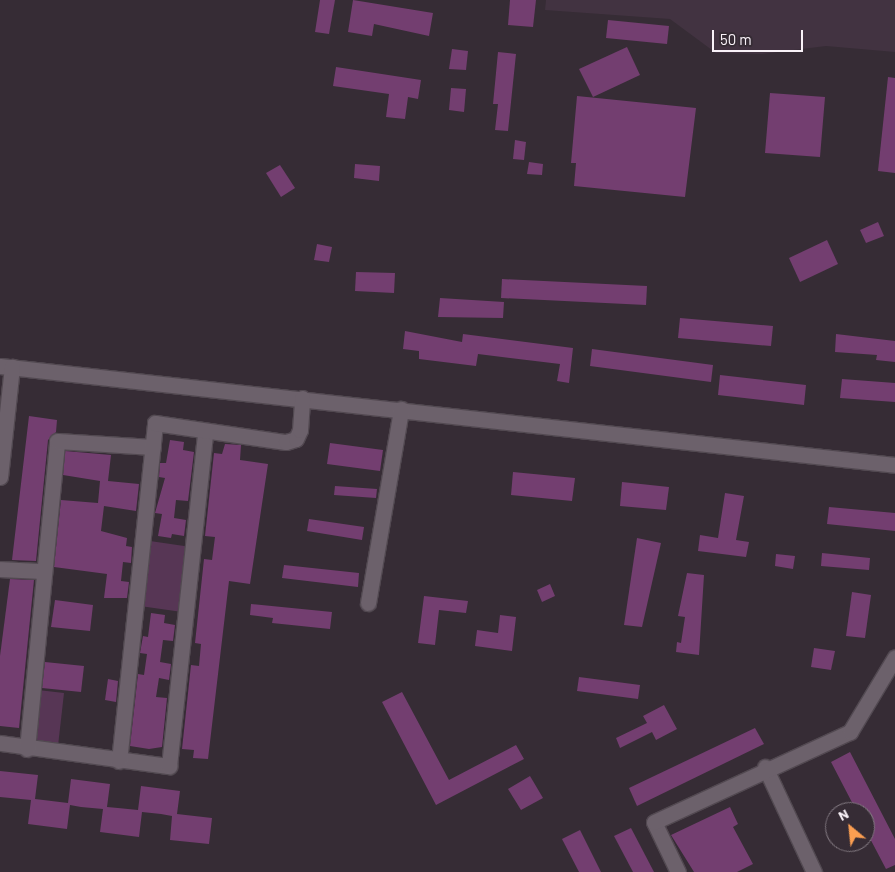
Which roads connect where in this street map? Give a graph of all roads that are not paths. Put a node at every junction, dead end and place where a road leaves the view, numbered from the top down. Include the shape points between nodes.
1 (6, 366) edge
2 (302, 398) junction
3 (400, 409) junction
4 (205, 433) junction
5 (153, 447) junction
6 (895, 465) edge
7 (0, 477) edge
8 (0, 568) edge
9 (41, 571) junction
10 (368, 603) dead end
11 (895, 657) edge
12 (0, 743) edge
13 (27, 749) junction
14 (119, 761) junction
15 (765, 768) junction
16 (678, 872) edge
17 (814, 872) edge

1 - 2 street
1 - 7 street
2 - 3 street
2 - 4 street via 300,430 296,439 286,442
3 - 6 street
3 - 10 street
4 - 5 street via 155,423
4 - 14 street via 169,766
5 - 9 street via 56,441
5 - 14 street
8 - 9 street
9 - 13 street
11 - 15 street via 850,732
12 - 13 street
13 - 14 street
15 - 16 street via 654,822
15 - 17 street

